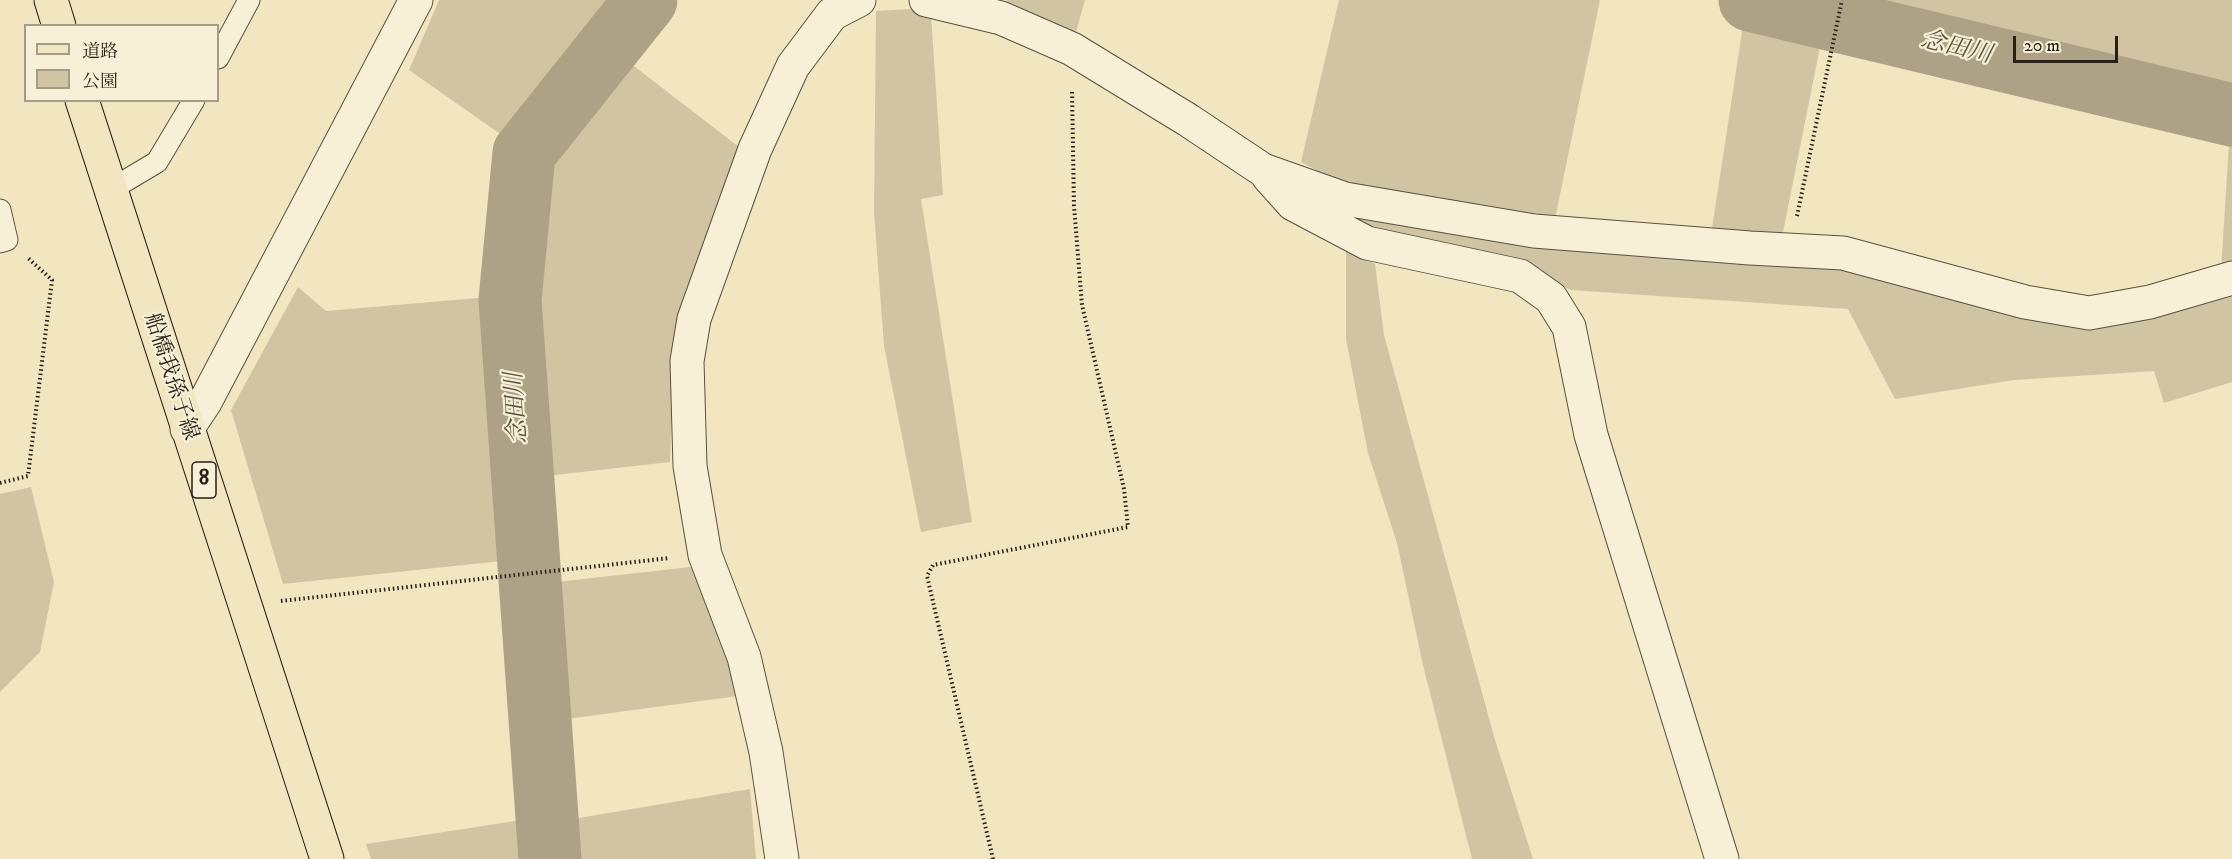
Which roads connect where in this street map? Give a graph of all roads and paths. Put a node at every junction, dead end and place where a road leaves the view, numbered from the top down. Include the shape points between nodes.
1 (51, 0) edge
2 (249, 0) edge
3 (416, 0) edge
4 (859, 0) edge
5 (926, 0) edge
6 (1842, 0) edge
7 (58, 24) edge
8 (1072, 50) junction
9 (219, 56) edge
10 (83, 102) edge
11 (193, 102) edge
12 (1263, 170) junction
13 (110, 190) junction
14 (0, 210) edge
15 (3, 241) edge
16 (1790, 250) junction
17 (2232, 278) edge
18 (187, 429) junction
19 (0, 483) edge
20 (705, 555) junction
21 (244, 606) junction
22 (327, 859) edge
23 (782, 859) edge
24 (993, 859) edge
25 (1722, 859) edge

1 - 7 main road
2 - 9 lane
3 - 18 street via 205,402
4 - 20 street via 832,14 793,66 755,149 694,319 687,361 690,466
5 - 8 street via 1001,18
6 - 16 path
8 - 12 street
8 - 24 path via 1074,206 1082,305 1124,489 1128,527 933,565 927,576
10 - 13 main road, 船橋我孫子線 / 8
11 - 13 lane via 157,162
12 - 16 street via 1345,199 1534,231
12 - 25 street via 1293,204 1367,243 1520,276 1551,298 1569,327 1591,435
13 - 18 main road, 船橋我孫子線 / 8
14 - 15 lane
15 - 19 path via 52,280 28,476
16 - 17 street via 1843,253 2025,302 2089,313 2150,302
18 - 21 main road, 船橋我孫子線 / 8
20 - 21 path
20 - 23 street via 744,657 766,752
21 - 22 main road, 船橋我孫子線 / 8

